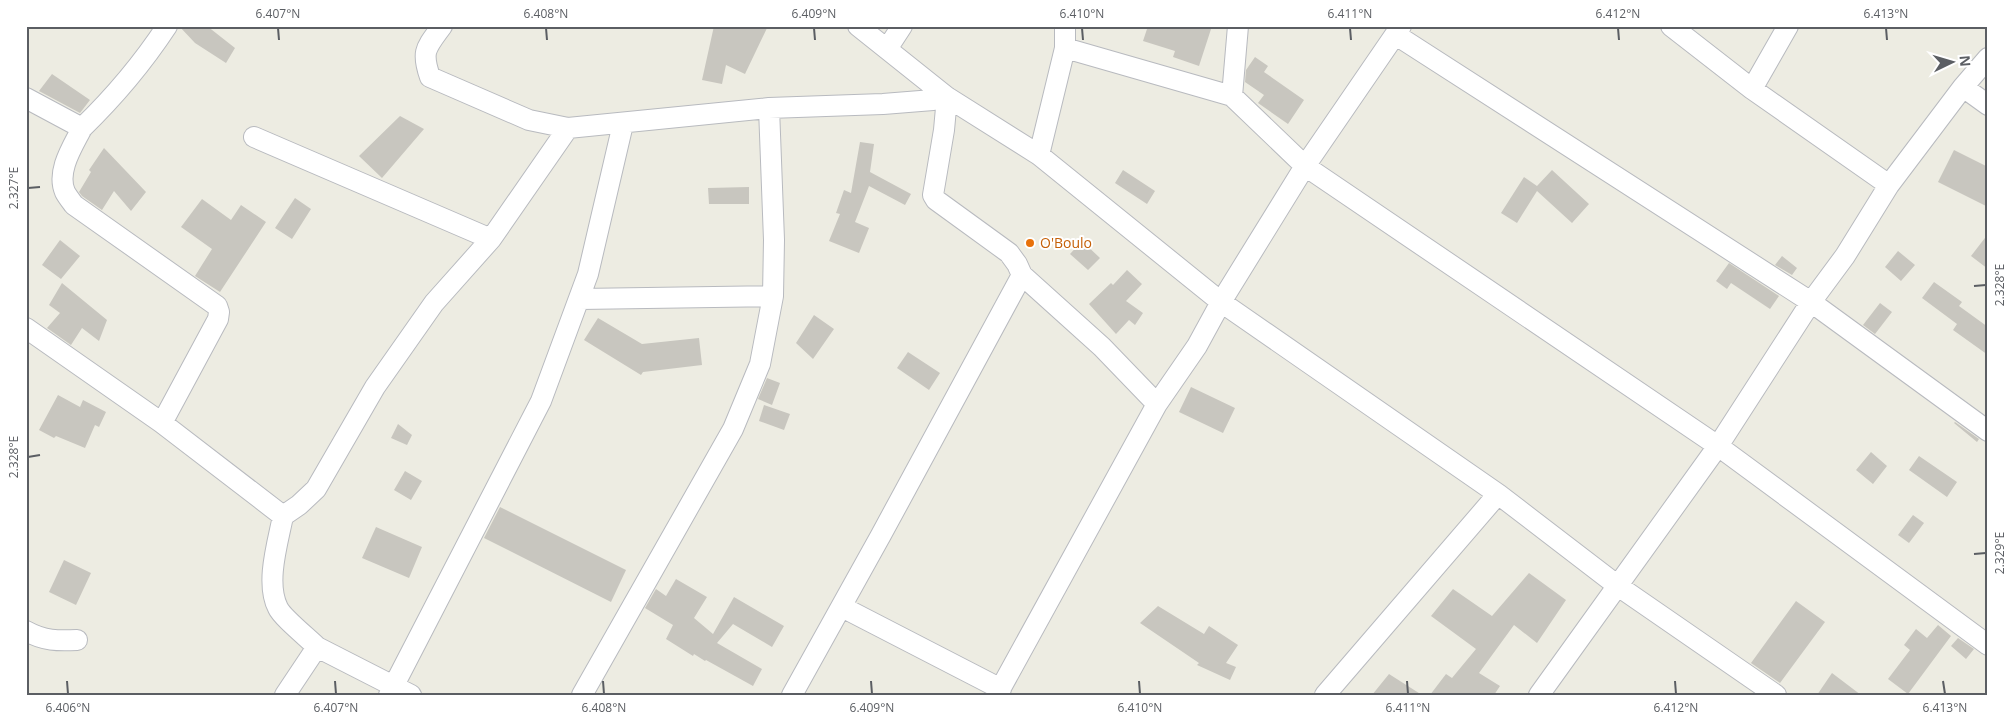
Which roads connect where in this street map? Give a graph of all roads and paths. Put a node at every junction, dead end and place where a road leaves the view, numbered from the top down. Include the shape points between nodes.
1 (167, 26) edge
2 (442, 26) edge
3 (858, 26) edge
4 (902, 26) edge
5 (1065, 26) edge
6 (1238, 26) edge
7 (1671, 26) edge
8 (1788, 26) edge
9 (1399, 30) edge
10 (1065, 48) junction
11 (887, 49) junction
12 (1988, 58) edge
13 (1963, 87) junction
14 (1752, 89) junction
15 (1232, 96) junction
16 (947, 97) junction
17 (26, 98) edge
18 (1988, 105) edge
19 (768, 108) junction
20 (623, 124) junction
21 (82, 128) junction
22 (568, 128) junction
23 (254, 137) dead end
24 (1039, 155) junction
25 (1305, 166) junction
26 (1889, 185) junction
27 (491, 239) junction
28 (1022, 275) junction
29 (773, 296) junction
30 (580, 299) junction
31 (1221, 302) junction
32 (1811, 302) junction
33 (27, 331) edge
34 (1157, 404) junction
35 (162, 423) junction
36 (1988, 431) edge
37 (1718, 446) junction
38 (1498, 494) junction
39 (283, 516) junction
40 (1618, 586) junction
41 (842, 607) junction
42 (26, 632) edge
43 (77, 640) dead end
44 (1988, 645) edge
45 (317, 646) junction
46 (398, 692) edge
47 (999, 692) edge
48 (285, 695) edge
49 (582, 695) edge
50 (792, 695) edge
51 (1325, 695) edge
52 (1539, 695) edge
53 (1776, 695) edge

1 - 21 street via 113,98
2 - 22 street via 426,47 425,61 430,77 529,120
3 - 11 street
4 - 11 street
5 - 10 street
6 - 15 street
7 - 14 street
8 - 14 street
9 - 25 street
9 - 32 street
10 - 15 street
10 - 24 street
11 - 16 street
12 - 13 street
13 - 18 street
13 - 26 street
14 - 26 street
15 - 25 street
16 - 19 street via 883,104
16 - 24 street
16 - 28 street via 933,195 1009,254
17 - 21 street
19 - 20 street
19 - 29 street
20 - 22 street
20 - 30 street
21 - 35 street via 65,160 62,182 74,205 217,306 219,312
22 - 27 street
23 - 27 street
24 - 31 street
25 - 31 street
25 - 37 street
26 - 32 street via 1845,256
27 - 39 street via 428,311 375,388 316,489
28 - 34 street via 1102,347
28 - 41 street
29 - 30 street
29 - 49 street via 760,364 733,429
30 - 46 street via 541,401
31 - 34 street via 1197,346
31 - 38 street
32 - 36 street
32 - 37 street
33 - 35 street
34 - 47 street
35 - 39 street
37 - 40 street
37 - 44 street
38 - 40 street
38 - 51 street
39 - 45 street via 272,583 278,609
40 - 52 street
40 - 53 street
41 - 47 street
41 - 50 street
42 - 43 street via 54,642
45 - 46 street
45 - 48 street

